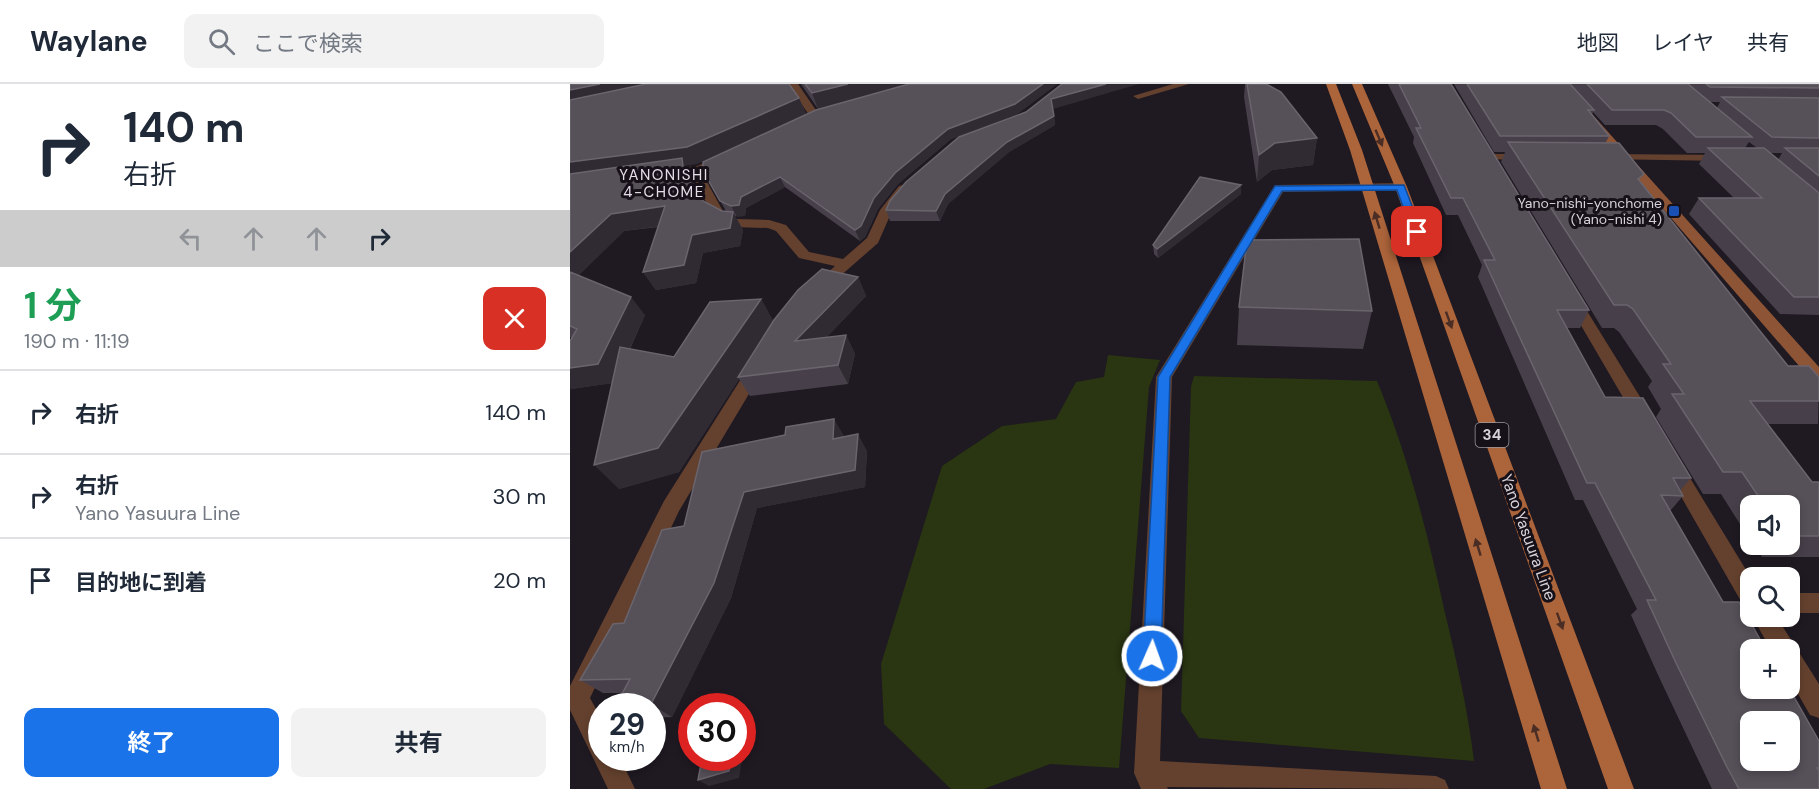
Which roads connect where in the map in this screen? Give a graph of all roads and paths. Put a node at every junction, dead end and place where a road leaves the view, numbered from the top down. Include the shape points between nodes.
1 (793, 84) edge
2 (1184, 84) edge
3 (1331, 84) edge
4 (1357, 84) edge
5 (1560, 84) edge
6 (1138, 96) dead end
7 (815, 117) edge
8 (1477, 139) edge
9 (732, 154) edge
10 (1623, 156) junction
11 (1488, 157) junction
12 (1544, 157) edge
13 (1589, 157) edge
14 (1736, 158) edge
15 (700, 169) junction
16 (653, 175) edge
17 (1500, 178) edge
18 (912, 180) edge
19 (1366, 187) junction
20 (1401, 187) junction
21 (845, 264) junction
22 (1561, 280) edge
23 (807, 297) edge
24 (764, 355) edge
25 (1819, 378) edge
26 (1653, 433) edge
27 (1665, 453) edge
28 (1740, 579) edge
29 (1800, 603) edge
30 (1819, 603) edge
31 (1800, 675) edge
32 (1819, 706) edge
33 (588, 720) edge
34 (613, 771) edge
35 (1151, 781) edge
36 (622, 789) edge
37 (1436, 789) edge
38 (1554, 789) edge
39 (1621, 789) edge

1 - 7 street
2 - 6 street
3 - 19 main road
4 -> 20 main road, Yano Yasuura Line / 34
5 - 10 street
8 - 11 street
9 - 15 street
10 - 13 street
10 - 14 street
10 - 25 street
11 - 12 street
11 - 17 street
15 - 16 street
15 - 21 street via 701,182 719,215 733,223 781,228 804,255
18 - 21 street via 886,210 873,240
19 - 20 street
19 - 35 street via 1279,188 1164,377
38 -> 19 main road
20 -> 39 main road, Yano Yasuura Line / 34
21 - 23 street
22 - 26 street
24 - 33 street via 671,507 577,698
27 - 28 street
29 - 30 street
31 - 32 street
34 - 36 street
35 - 37 street

